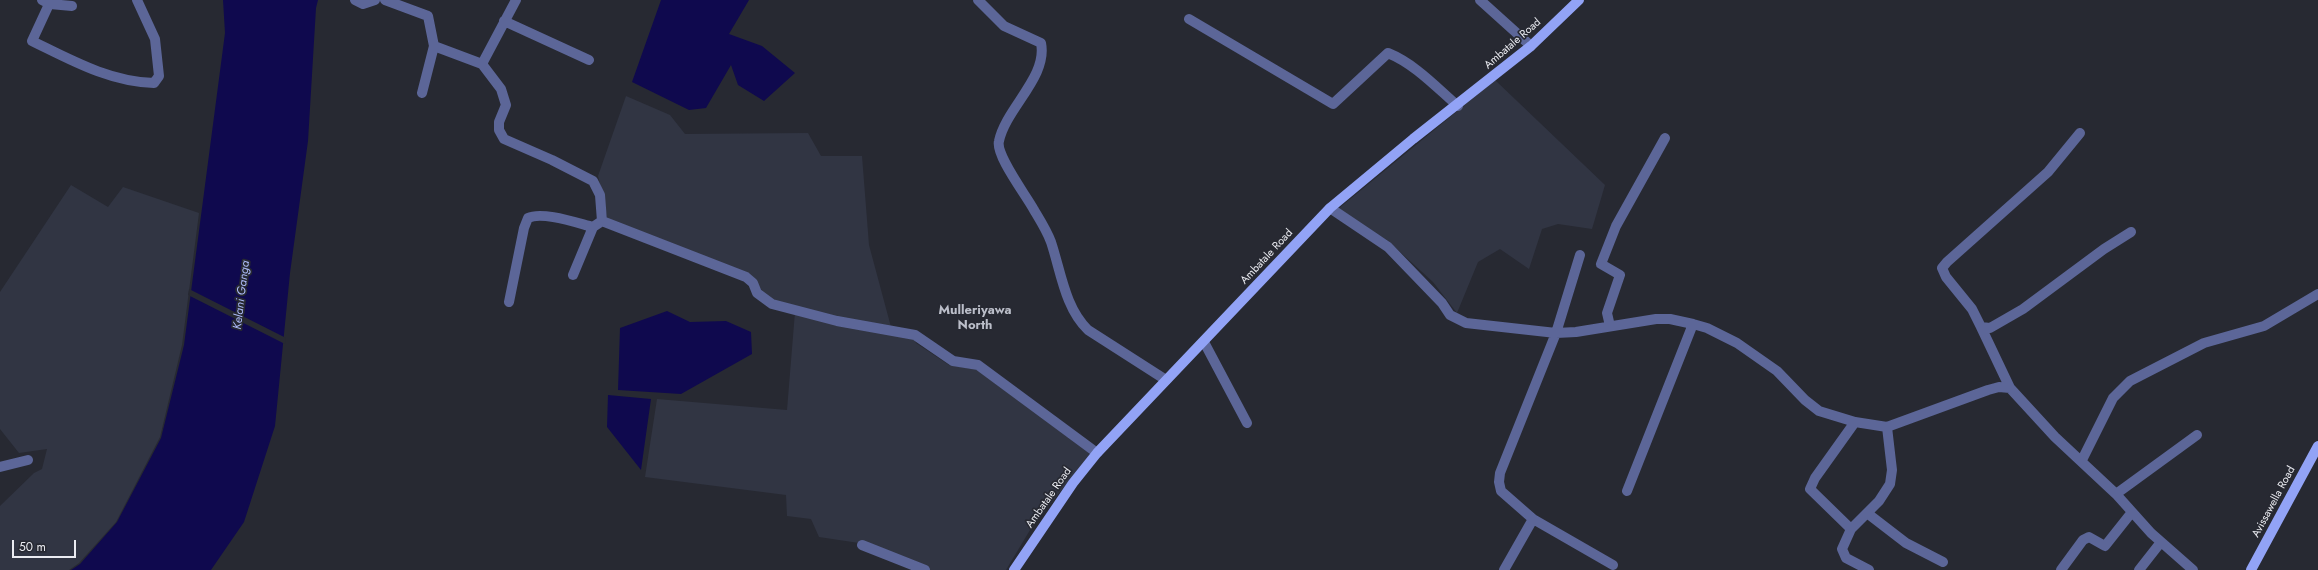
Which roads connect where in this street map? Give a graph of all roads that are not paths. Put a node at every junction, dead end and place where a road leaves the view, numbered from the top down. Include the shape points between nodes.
1 (137, 0) edge
2 (355, 0) edge
3 (375, 0) edge
4 (385, 0) edge
5 (516, 0) edge
6 (978, 0) edge
7 (1480, 0) edge
8 (1579, 0) edge
9 (48, 1) edge
10 (72, 6) dead end
11 (1189, 19) dead end
12 (504, 21) junction
13 (434, 46) junction
14 (1531, 46) junction
15 (589, 60) dead end
16 (482, 64) junction
17 (422, 93) dead end
18 (1458, 106) junction
19 (2080, 133) dead end
20 (1665, 138) dead end
21 (1330, 208) junction
22 (597, 224) junction
23 (2131, 232) dead end
24 (1580, 255) dead end
25 (573, 275) dead end
26 (2318, 294) edge
27 (509, 302) dead end
28 (1694, 324) junction
29 (1610, 326) junction
30 (1981, 327) junction
31 (1556, 333) junction
32 (1204, 342) junction
33 (1166, 380) junction
34 (2010, 388) junction
35 (1855, 422) junction
36 (1247, 423) dead end
37 (1887, 427) junction
38 (2197, 435) dead end
39 (2318, 446) edge
40 (1097, 453) junction
41 (28, 460) dead end
42 (2082, 460) junction
43 (0, 468) edge
44 (1628, 491) dead end
45 (2116, 494) junction
46 (1867, 512) junction
47 (2132, 512) junction
48 (1533, 519) junction
49 (1851, 529) junction
50 (2161, 542) junction
51 (862, 545) dead end
52 (1943, 562) dead end
53 (1613, 565) dead end
54 (925, 570) edge
55 (1014, 570) edge
56 (1504, 570) edge
57 (1869, 570) edge
58 (2061, 570) edge
59 (2139, 570) edge
60 (2193, 570) edge
61 (2251, 570) edge

1 - 9 street via 155,39 159,76 154,83 137,83 98,72 32,42
2 - 3 street via 363,4
4 - 13 street via 428,16
5 - 12 street
6 - 33 street via 1004,26 1041,43 1043,53 1039,67 1002,130 998,142 1000,154 1028,198 1050,240 1078,320 1088,330
7 - 14 street
8 - 14 main road, Ambatale Road
9 - 10 street
11 - 18 street via 1333,104 1388,53 1423,75
12 - 15 street
12 - 16 street
13 - 16 street
13 - 17 street
14 - 18 main road, Ambatale Road
16 - 22 street via 501,89 506,105 498,122 504,139 593,181 600,195
18 - 21 main road, Ambatale Road via 1413,139
19 - 30 street via 2048,172 2018,196 1942,268
20 - 29 street via 1616,226 1600,264 1620,275 1608,313
21 - 31 street via 1388,247 1458,320 1476,326
21 - 32 main road, Ambatale Road
22 - 25 street
22 - 27 street via 547,217 528,218
22 - 40 street via 746,277 753,283 757,293 772,304 837,321 915,335 952,361 978,365
23 - 30 street via 2023,309 1990,328
24 - 31 street
26 - 42 street via 2264,326 2204,342 2130,381 2113,398
28 - 29 street via 1656,319
28 - 35 street via 1737,343 1777,371 1805,400 1820,411
28 - 44 street
29 - 31 street
30 - 34 street
31 - 48 street via 1500,473 1501,491
32 - 33 main road, Ambatale Road
32 - 36 street
33 - 40 main road, Ambatale Road
34 - 37 street via 2000,386
34 - 42 street via 2051,433
35 - 37 street
35 - 49 street via 1810,489
37 - 46 street via 1892,470 1890,484 1879,501
38 - 45 street
39 - 61 main road, Avissawella Road
40 - 55 main road, Ambatale Road via 1072,483
41 - 43 street
42 - 45 street
45 - 47 street
46 - 49 street
46 - 52 street via 1906,543
47 - 50 street
47 - 58 street via 2105,546 2089,537 2083,540
48 - 53 street
48 - 56 street
49 - 57 street via 1842,553
50 - 59 street
50 - 60 street
51 - 54 street

